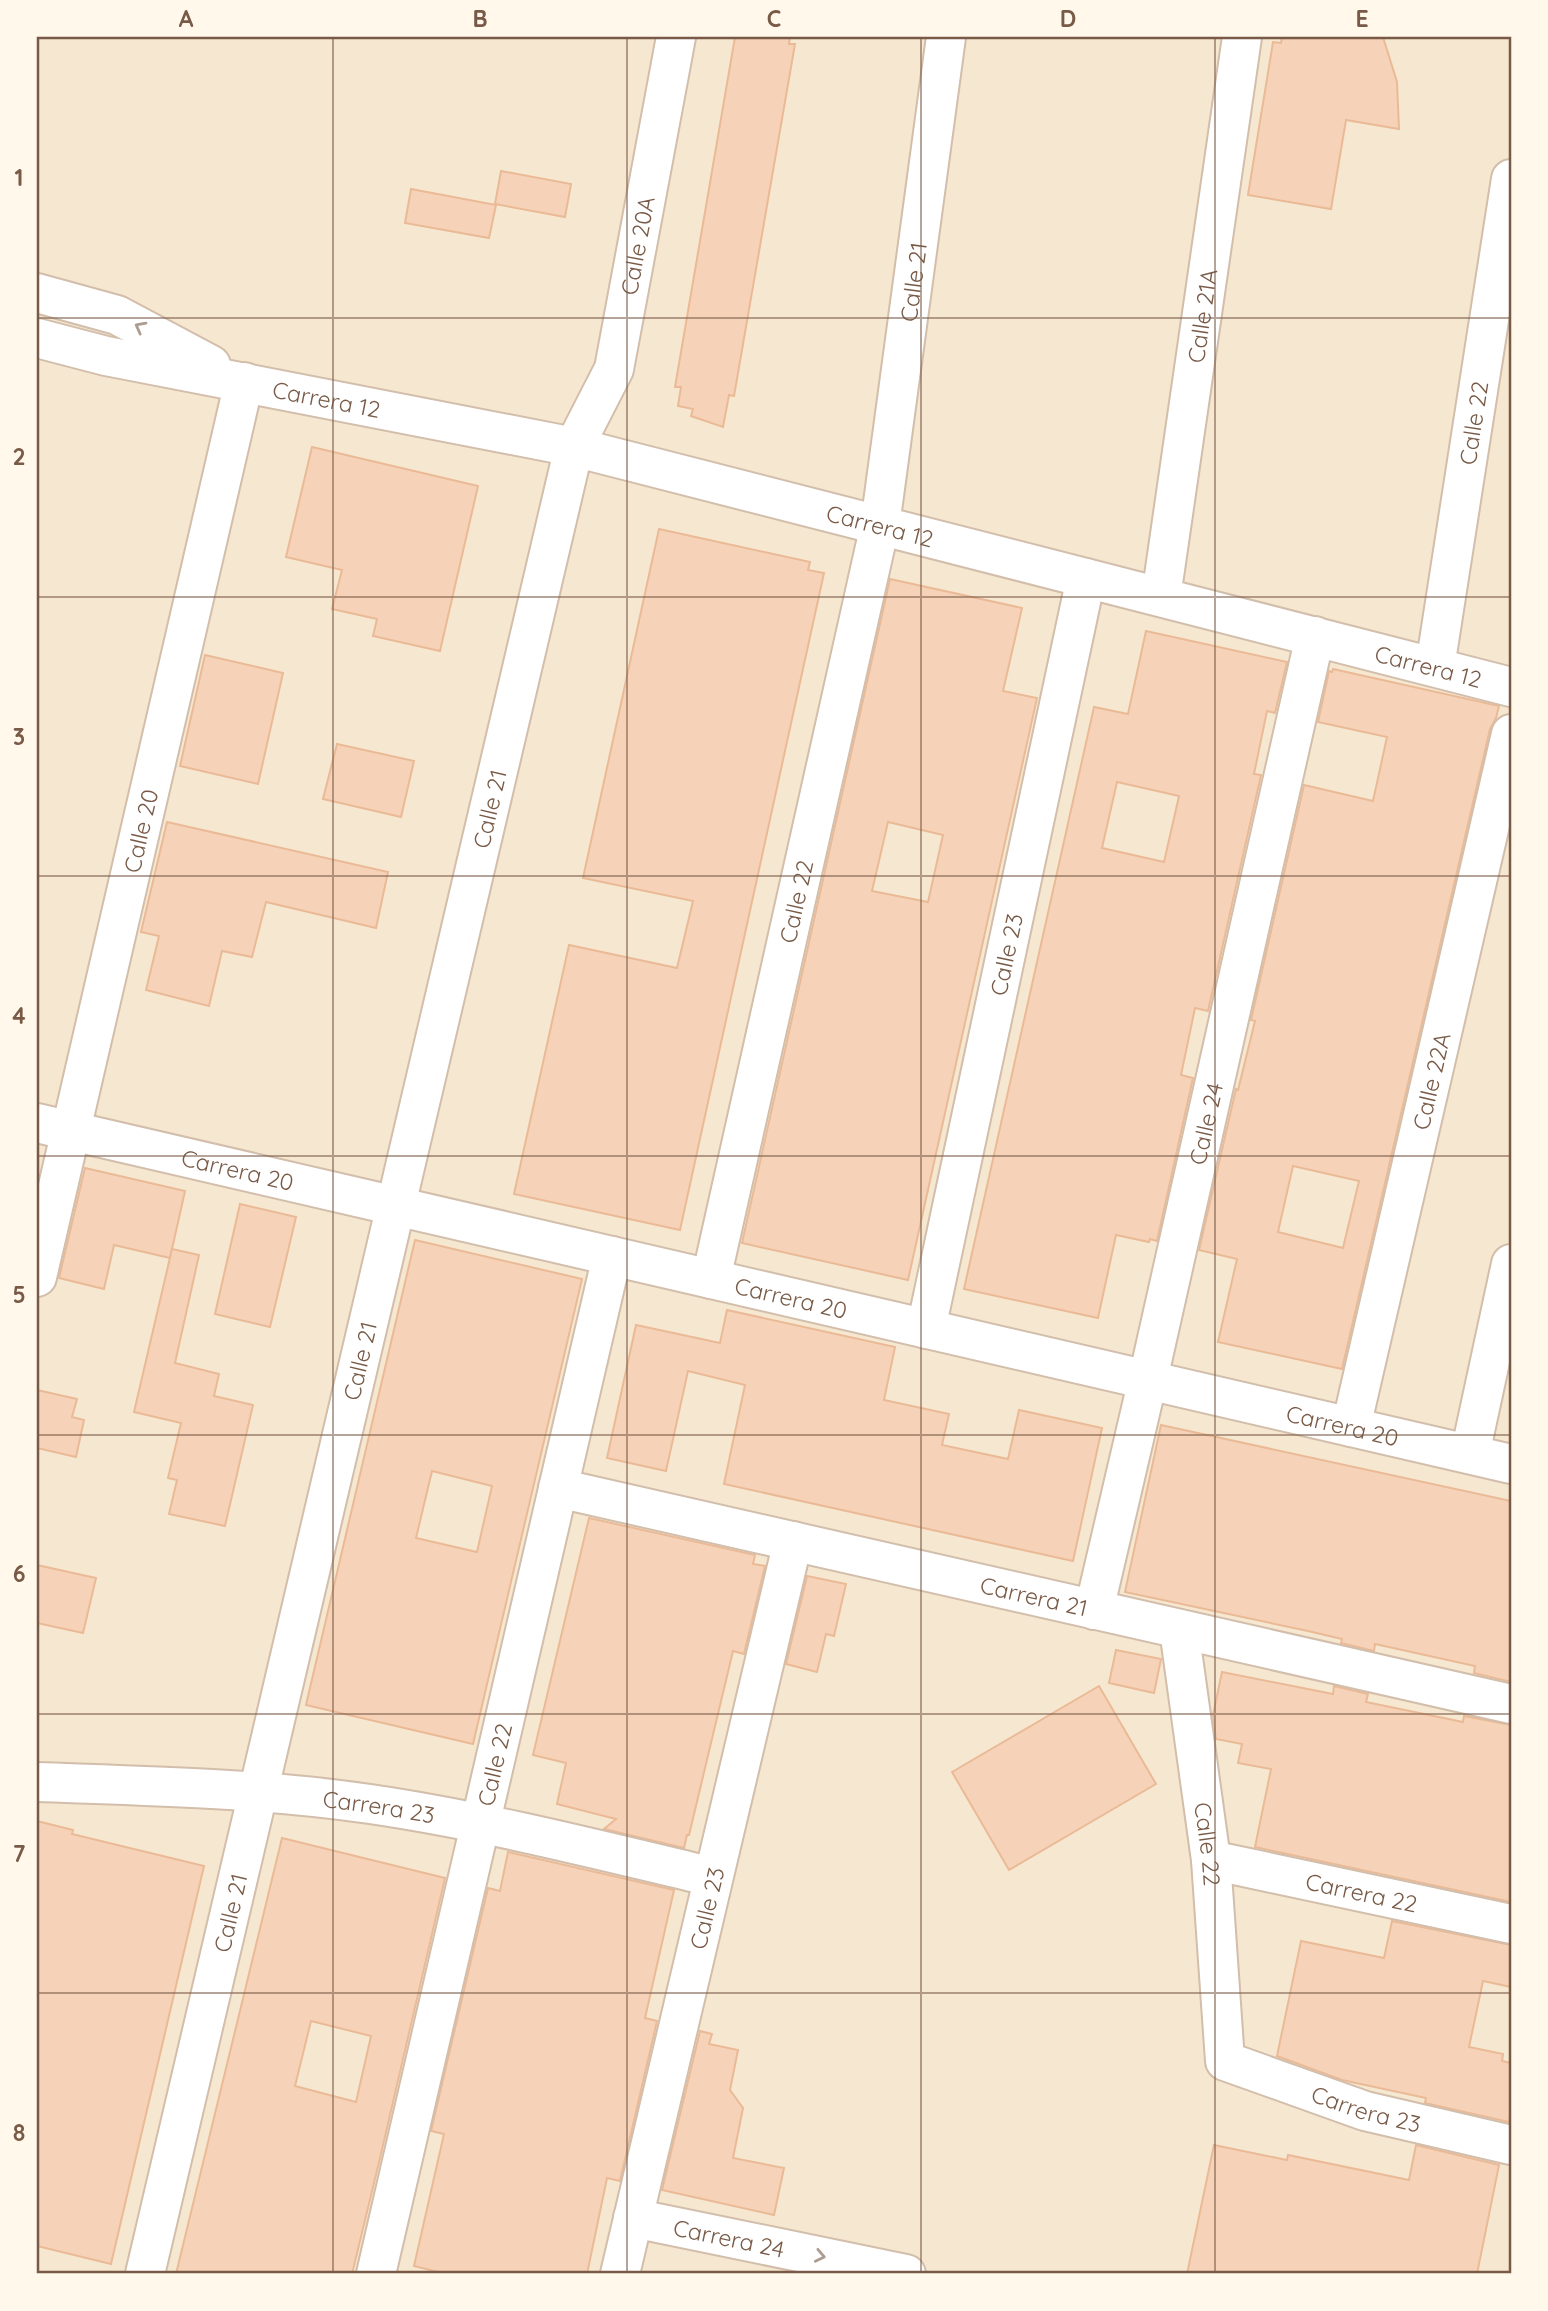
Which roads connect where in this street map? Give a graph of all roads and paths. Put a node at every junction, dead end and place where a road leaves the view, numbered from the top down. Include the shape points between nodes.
1 (676, 37) edge
2 (946, 37) edge
3 (1242, 37) edge
4 (1511, 179) edge
5 (37, 293) edge
6 (37, 338) edge
7 (244, 382) junction
8 (575, 447) junction
9 (880, 525) junction
10 (1086, 578) junction
11 (1161, 597) junction
12 (1315, 636) junction
13 (1435, 667) junction
14 (1511, 687) edge
15 (1511, 734) edge
16 (54, 1127) edge
17 (396, 1206) junction
18 (612, 1256) junction
19 (1511, 1264) edge
20 (37, 1277) edge
21 (711, 1279) junction
22 (926, 1329) junction
23 (1148, 1380) junction
24 (1351, 1427) junction
25 (1470, 1454) junction
26 (1511, 1464) edge
27 (558, 1488) junction
28 (793, 1542) junction
29 (1094, 1610) junction
30 (1180, 1629) junction
31 (1511, 1704) edge
32 (37, 1782) edge
33 (258, 1791) junction
34 (481, 1822) junction
35 (1211, 1860) junction
36 (713, 1877) junction
37 (1511, 1924) edge
38 (1225, 2061) joint
39 (1511, 2145) edge
40 (634, 2218) junction
41 (145, 2274) edge
42 (376, 2274) edge
43 (620, 2274) edge
44 (906, 2274) edge

1 - 8 street, Calle 20A via 614,369
2 - 9 street, Calle 21
3 - 11 street, Calle 21A
4 - 13 street, Calle 22
7 -> 5 street, Carrera 12 via 117,315
6 - 7 street, Carrera 12
7 - 8 street, Carrera 12
7 - 16 street, Calle 20
8 - 9 street, Carrera 12
8 - 17 street, Calle 21
9 - 10 street, Carrera 12
9 - 21 street, Calle 22
10 - 11 street, Carrera 12
10 - 22 street, Calle 23
11 - 12 street, Carrera 12
12 - 13 street, Carrera 12
12 - 23 street, Calle 24
13 - 14 street, Carrera 12
15 - 24 street, Calle 22A
16 - 17 street, Carrera 20
16 - 20 street, Calle 20
17 - 18 street, Carrera 20
17 - 33 street, Calle 21
18 - 21 street, Carrera 20
18 - 27 street, Calle 22
19 - 25 street
21 - 22 street, Carrera 20
22 - 23 street, Carrera 20
23 - 24 street, Carrera 20
23 - 29 street, Calle 24
24 - 25 street, Carrera 20
25 - 26 street, Carrera 20
27 - 28 street, Carrera 21
27 - 34 street, Calle 22
28 - 29 street, Carrera 21
28 - 36 street, Calle 23
29 - 30 street, Carrera 21
30 - 31 street, Carrera 21
30 - 35 street, Calle 22
32 - 33 street, Carrera 23
33 - 34 street, Carrera 23
33 - 41 street, Calle 21
34 - 36 street, Carrera 23
34 - 42 street, Calle 22
35 - 37 street, Carrera 22
35 - 38 street, Calle 22
36 - 40 street, Calle 23
38 - 39 street, Carrera 23 via 1365,2111
40 - 43 street, Calle 23
40 -> 44 street, Carrera 24

